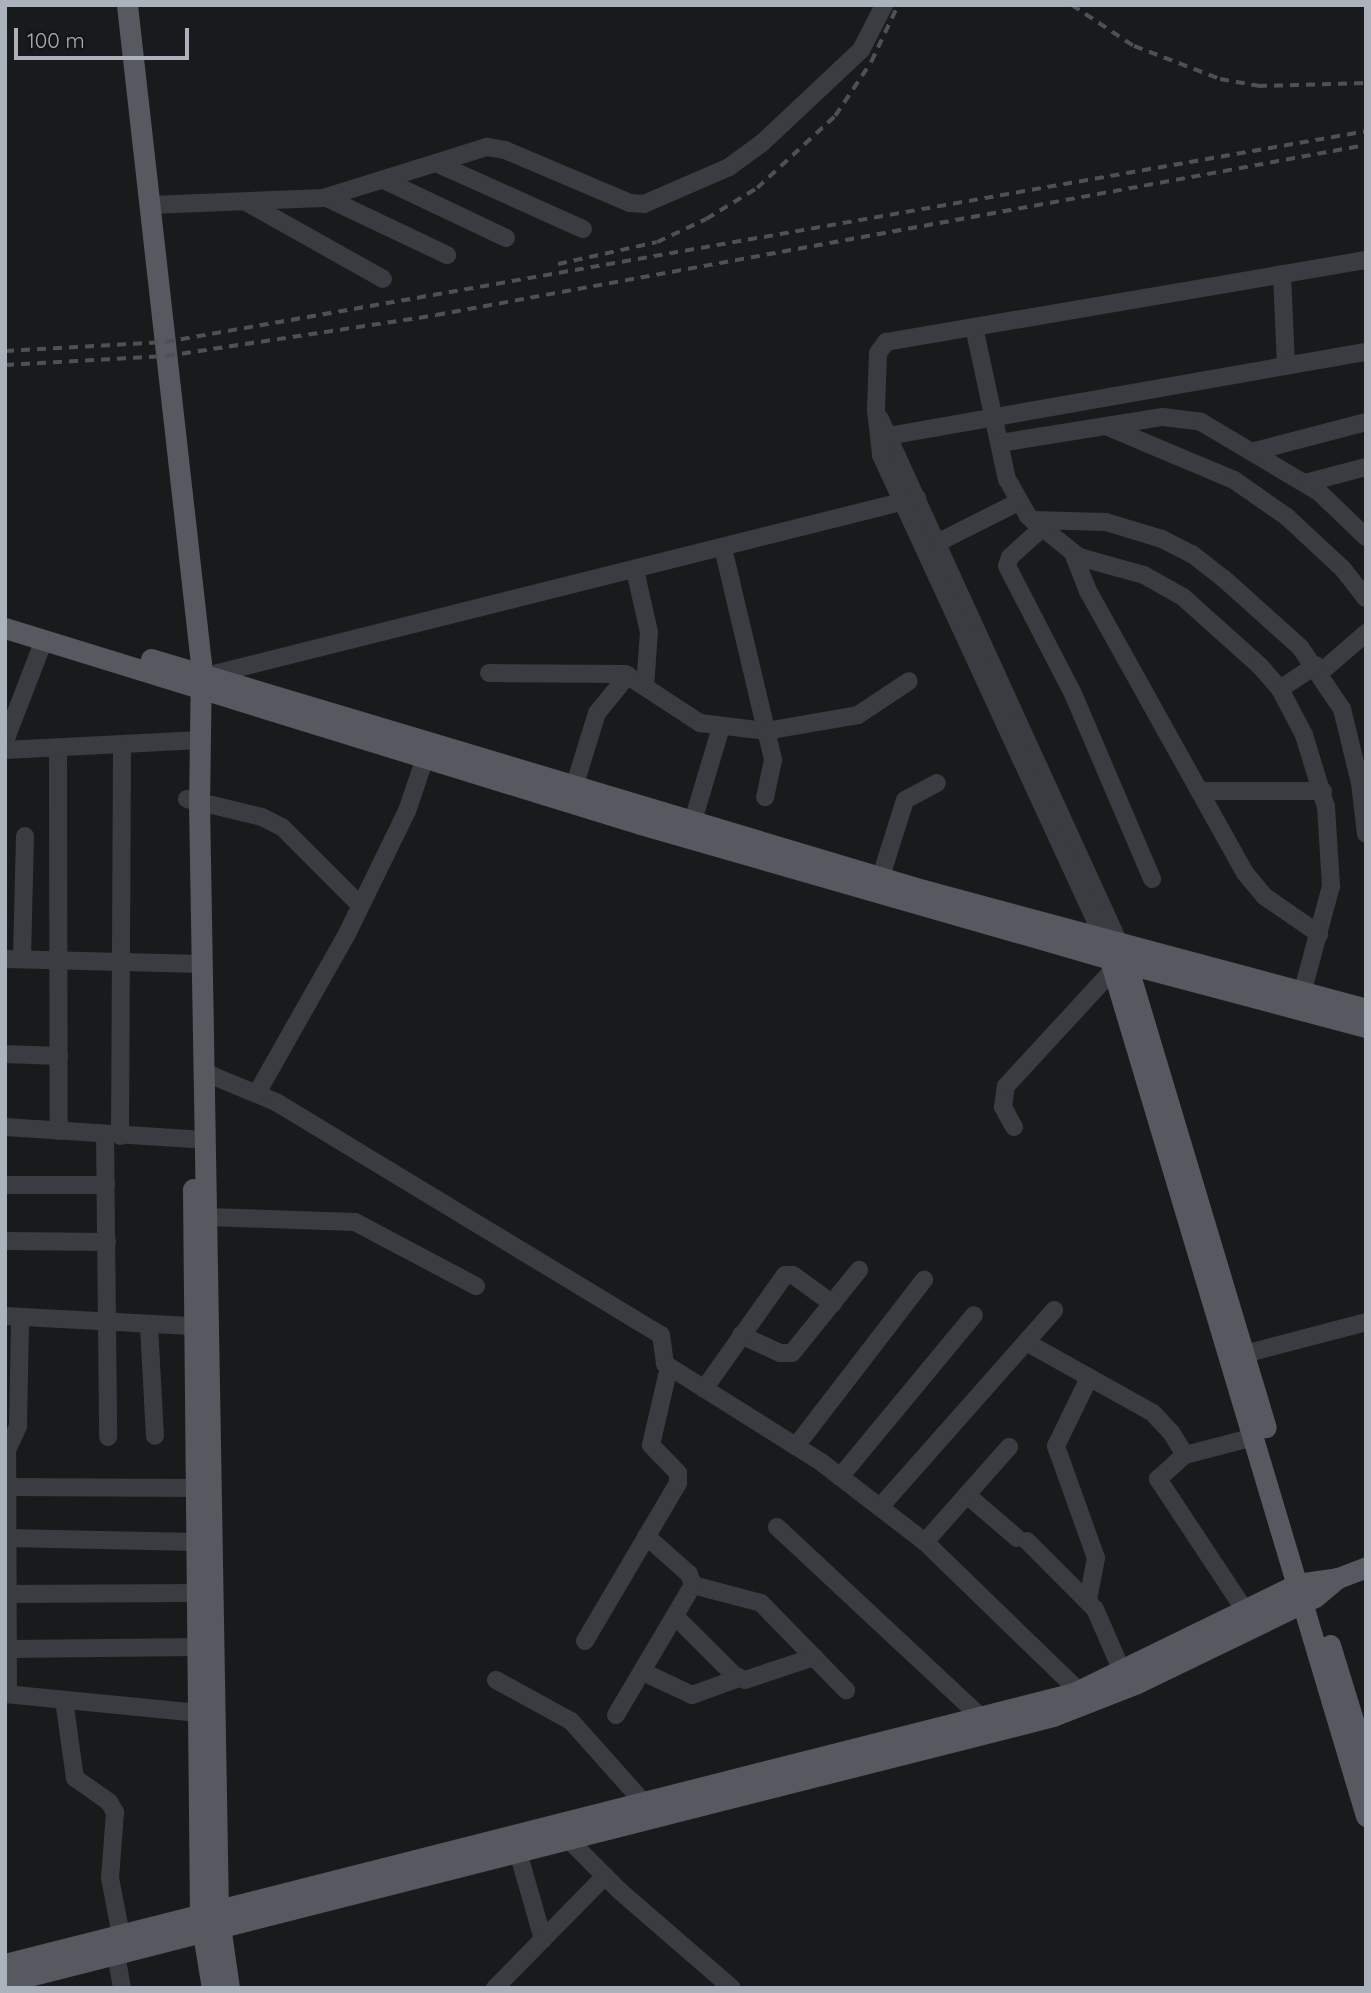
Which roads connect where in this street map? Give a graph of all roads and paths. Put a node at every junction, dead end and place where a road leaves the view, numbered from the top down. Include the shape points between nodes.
1 (127, 5) edge
2 (872, 5) edge
3 (884, 5) edge
4 (876, 24) junction
5 (436, 163) junction
6 (384, 180) junction
7 (327, 198) junction
8 (245, 201) junction
9 (150, 205) junction
10 (583, 229) dead end
11 (506, 238) dead end
12 (447, 255) dead end
13 (1366, 260) edge
14 (1282, 274) junction
15 (383, 279) dead end
16 (974, 327) junction
17 (1366, 352) edge
18 (1286, 366) junction
19 (876, 410) junction
20 (994, 419) junction
21 (1366, 422) edge
22 (1106, 426) junction
23 (888, 436) junction
24 (1000, 443) junction
25 (1255, 451) junction
26 (1366, 467) edge
27 (1305, 482) junction
28 (910, 500) junction
29 (1018, 502) junction
30 (1037, 524) junction
31 (1366, 537) edge
32 (937, 543) junction
33 (723, 548) junction
34 (1073, 553) junction
35 (635, 570) junction
36 (1366, 598) edge
37 (5, 613) edge
38 (5, 628) edge
39 (1366, 633) edge
40 (973, 637) junction
41 (44, 640) junction
42 (1319, 669) junction
43 (489, 673) dead end
44 (199, 675) junction
45 (628, 675) junction
46 (909, 681) dead end
47 (645, 685) junction
48 (1280, 689) junction
49 (721, 727) junction
50 (766, 731) junction
51 (195, 740) junction
52 (5, 741) edge
53 (122, 746) junction
54 (58, 749) junction
55 (5, 750) edge
56 (438, 756) junction
57 (937, 783) dead end
58 (1199, 791) junction
59 (1323, 792) junction
60 (572, 794) junction
61 (765, 797) dead end
62 (193, 800) junction
63 (690, 830) junction
64 (1366, 834) edge
65 (25, 836) dead end
66 (1152, 880) dead end
67 (878, 883) junction
68 (360, 905) junction
69 (1319, 934) junction
70 (1115, 955) junction
71 (58, 957) junction
72 (14, 958) edge
73 (121, 959) junction
74 (191, 964) junction
75 (1300, 1001) junction
76 (1366, 1009) edge
77 (1366, 1027) edge
78 (5, 1054) edge
79 (58, 1056) junction
80 (205, 1073) junction
81 (257, 1093) junction
82 (5, 1127) edge
83 (1014, 1128) dead end
84 (58, 1131) junction
85 (113, 1135) junction
86 (193, 1139) junction
87 (5, 1185) edge
88 (106, 1185) junction
89 (207, 1217) junction
90 (5, 1241) edge
91 (107, 1242) junction
92 (859, 1270) dead end
93 (924, 1280) dead end
94 (476, 1286) dead end
95 (833, 1304) junction
96 (1054, 1310) dead end
97 (974, 1315) dead end
98 (13, 1316) edge
99 (1366, 1322) edge
100 (109, 1323) junction
101 (149, 1326) junction
102 (191, 1326) junction
103 (741, 1335) junction
104 (1026, 1342) junction
105 (1237, 1356) junction
106 (669, 1367) junction
107 (1089, 1378) junction
108 (704, 1389) junction
109 (155, 1436) dead end
110 (108, 1437) dead end
111 (1254, 1437) junction
112 (796, 1446) junction
113 (1009, 1447) dead end
114 (1185, 1455) junction
115 (841, 1477) junction
116 (7, 1487) junction
117 (195, 1488) junction
118 (967, 1494) junction
119 (1279, 1499) junction
120 (880, 1507) junction
121 (777, 1527) dead end
122 (646, 1536) junction
123 (8, 1538) junction
124 (196, 1542) junction
125 (925, 1542) junction
126 (1366, 1567) edge
127 (693, 1585) junction
128 (1306, 1591) junction
129 (196, 1593) junction
130 (8, 1594) junction
131 (1088, 1600) junction
132 (677, 1617) junction
133 (1250, 1618) junction
134 (585, 1641) dead end
135 (7, 1646) edge
136 (198, 1647) junction
137 (814, 1657) junction
138 (1122, 1671) junction
139 (643, 1672) junction
140 (739, 1678) junction
141 (496, 1680) dead end
142 (846, 1690) dead end
143 (7, 1694) edge
144 (1085, 1696) junction
145 (64, 1700) junction
146 (199, 1713) junction
147 (616, 1716) dead end
148 (983, 1725) junction
149 (865, 1755) junction
150 (1366, 1762) edge
151 (644, 1803) junction
152 (1366, 1816) edge
153 (565, 1832) junction
154 (518, 1852) junction
155 (605, 1876) junction
156 (210, 1921) junction
157 (543, 1939) junction
158 (118, 1944) junction
159 (5, 1964) edge
160 (44, 1972) edge
161 (5, 1982) edge
162 (122, 1988) edge
163 (212, 1988) edge
164 (229, 1988) edge
165 (495, 1988) edge
166 (732, 1988) edge

1 - 9 main road
2 - 4 street
3 - 4 street
4 - 5 street via 848,65 744,157 644,204 630,203 496,148
5 - 6 street
5 - 10 street
6 - 7 street
6 - 11 street
7 - 8 street
7 - 12 street
8 - 9 street
8 - 15 street
9 - 44 main road
13 - 14 street
14 - 16 street
14 - 18 street
16 - 19 street via 882,344 877,353
16 - 20 street
17 - 18 street
18 - 20 street
19 - 23 street
19 - 28 street via 881,455
20 - 23 street
20 - 24 street
21 - 25 street
22 - 24 street
22 - 25 street via 1184,418 1221,430
22 - 36 street via 1234,480 1287,517 1343,569
23 - 28 street
24 - 29 street
25 - 27 street
26 - 27 street
27 - 31 street
28 - 32 street
28 - 33 street
28 - 40 street
29 - 30 street
29 - 32 street
30 - 34 street
30 - 42 street via 1106,522 1192,554
30 - 66 street via 1007,566 1074,696
32 - 40 street
33 - 35 street
33 - 50 street
34 - 48 street via 1171,588
34 - 58 street via 1088,591
35 - 44 street
35 - 47 street via 649,632
37 - 44 main road
38 - 41 main road
39 - 42 street
40 - 70 street
41 - 44 main road
41 - 52 street
42 - 48 street
42 - 64 street via 1342,709 1350,737
43 - 45 street
44 - 51 main road
44 - 56 main road
45 - 47 street
45 - 60 street via 597,713
46 - 50 street via 858,715
47 - 49 street via 691,719
48 - 59 street via 1304,735
49 - 50 street
49 - 63 street
50 - 61 street via 773,769
51 - 53 street
51 - 62 main road
53 - 54 street
53 - 73 street
54 - 55 street
54 - 71 street
56 - 60 main road
56 - 68 street
57 - 67 street via 905,800
58 - 59 street
58 - 69 street via 1257,889
59 - 69 street via 1331,886
60 - 63 main road
62 - 68 street via 262,817 282,827
62 - 74 main road
62 - 80 main road
63 - 67 main road
65 - 72 street
67 - 70 main road
68 - 81 street
69 - 75 street
70 - 75 main road
70 - 83 street via 1006,1086 1003,1107
70 - 105 main road
71 - 72 street
71 - 73 street
71 - 79 street
73 - 74 street
73 - 85 street
74 - 86 main road
75 - 76 main road
75 - 77 main road
78 - 79 street
79 - 84 street
80 - 81 street
80 - 89 main road
81 - 106 street via 661,1335 663,1361
82 - 84 street
84 - 85 street
85 - 86 street
85 - 88 street
86 - 102 main road
87 - 88 street
88 - 91 street
89 - 94 street via 355,1222
89 - 156 main road
90 - 91 street
91 - 100 street
92 - 95 street
93 - 112 street
95 - 103 street via 792,1353 780,1353
95 - 103 street via 793,1275 785,1275
96 - 104 street
97 - 115 street
98 - 100 street
98 - 116 street via 18,1426 8,1444
99 - 105 street
100 - 101 street
100 - 110 street
101 - 102 street
101 - 109 street
102 - 117 main road
103 - 108 street
104 - 107 street
104 - 120 street
105 - 111 main road
105 - 119 main road
106 - 108 street
106 - 122 street via 651,1445 679,1477
107 - 114 street via 1160,1419
107 - 131 street via 1056,1446 1096,1558
108 - 112 street
111 - 114 street
111 - 119 main road
112 - 115 street
113 - 118 street
114 - 133 street via 1161,1473 1158,1485
115 - 120 street
116 - 117 street
116 - 123 street
117 - 124 main road
118 - 125 street
118 - 131 street
119 - 128 main road
120 - 125 street
121 - 148 street
122 - 127 street via 690,1574
122 - 134 street
123 - 124 street
123 - 130 street
124 - 129 main road
125 - 144 street
126 - 128 main road
127 - 132 street
127 - 137 street via 757,1600
128 - 133 main road
128 - 150 main road
128 - 152 main road
129 - 130 street
129 - 136 main road
130 - 135 street
131 - 138 street
132 - 139 street
132 - 140 street
133 - 138 main road
133 - 144 main road
135 - 136 street
135 - 143 street
136 - 146 main road
137 - 140 street via 750,1680
137 - 142 street
138 - 144 main road
139 - 140 street via 692,1695
139 - 147 street
141 - 151 street via 571,1721
143 - 145 street
144 - 148 main road
145 - 146 street
145 - 158 street via 75,1778 109,1802 115,1812 110,1878
146 - 156 main road
148 - 149 main road
149 - 151 main road
149 - 153 main road
151 - 153 main road
153 - 154 main road
153 - 155 street
153 - 156 main road
154 - 156 main road
154 - 157 street
155 - 157 street
155 - 166 street
156 - 158 main road
156 - 163 main road
156 - 164 main road
157 - 165 street
158 - 160 main road
158 - 162 street
159 - 160 main road
160 - 161 main road

